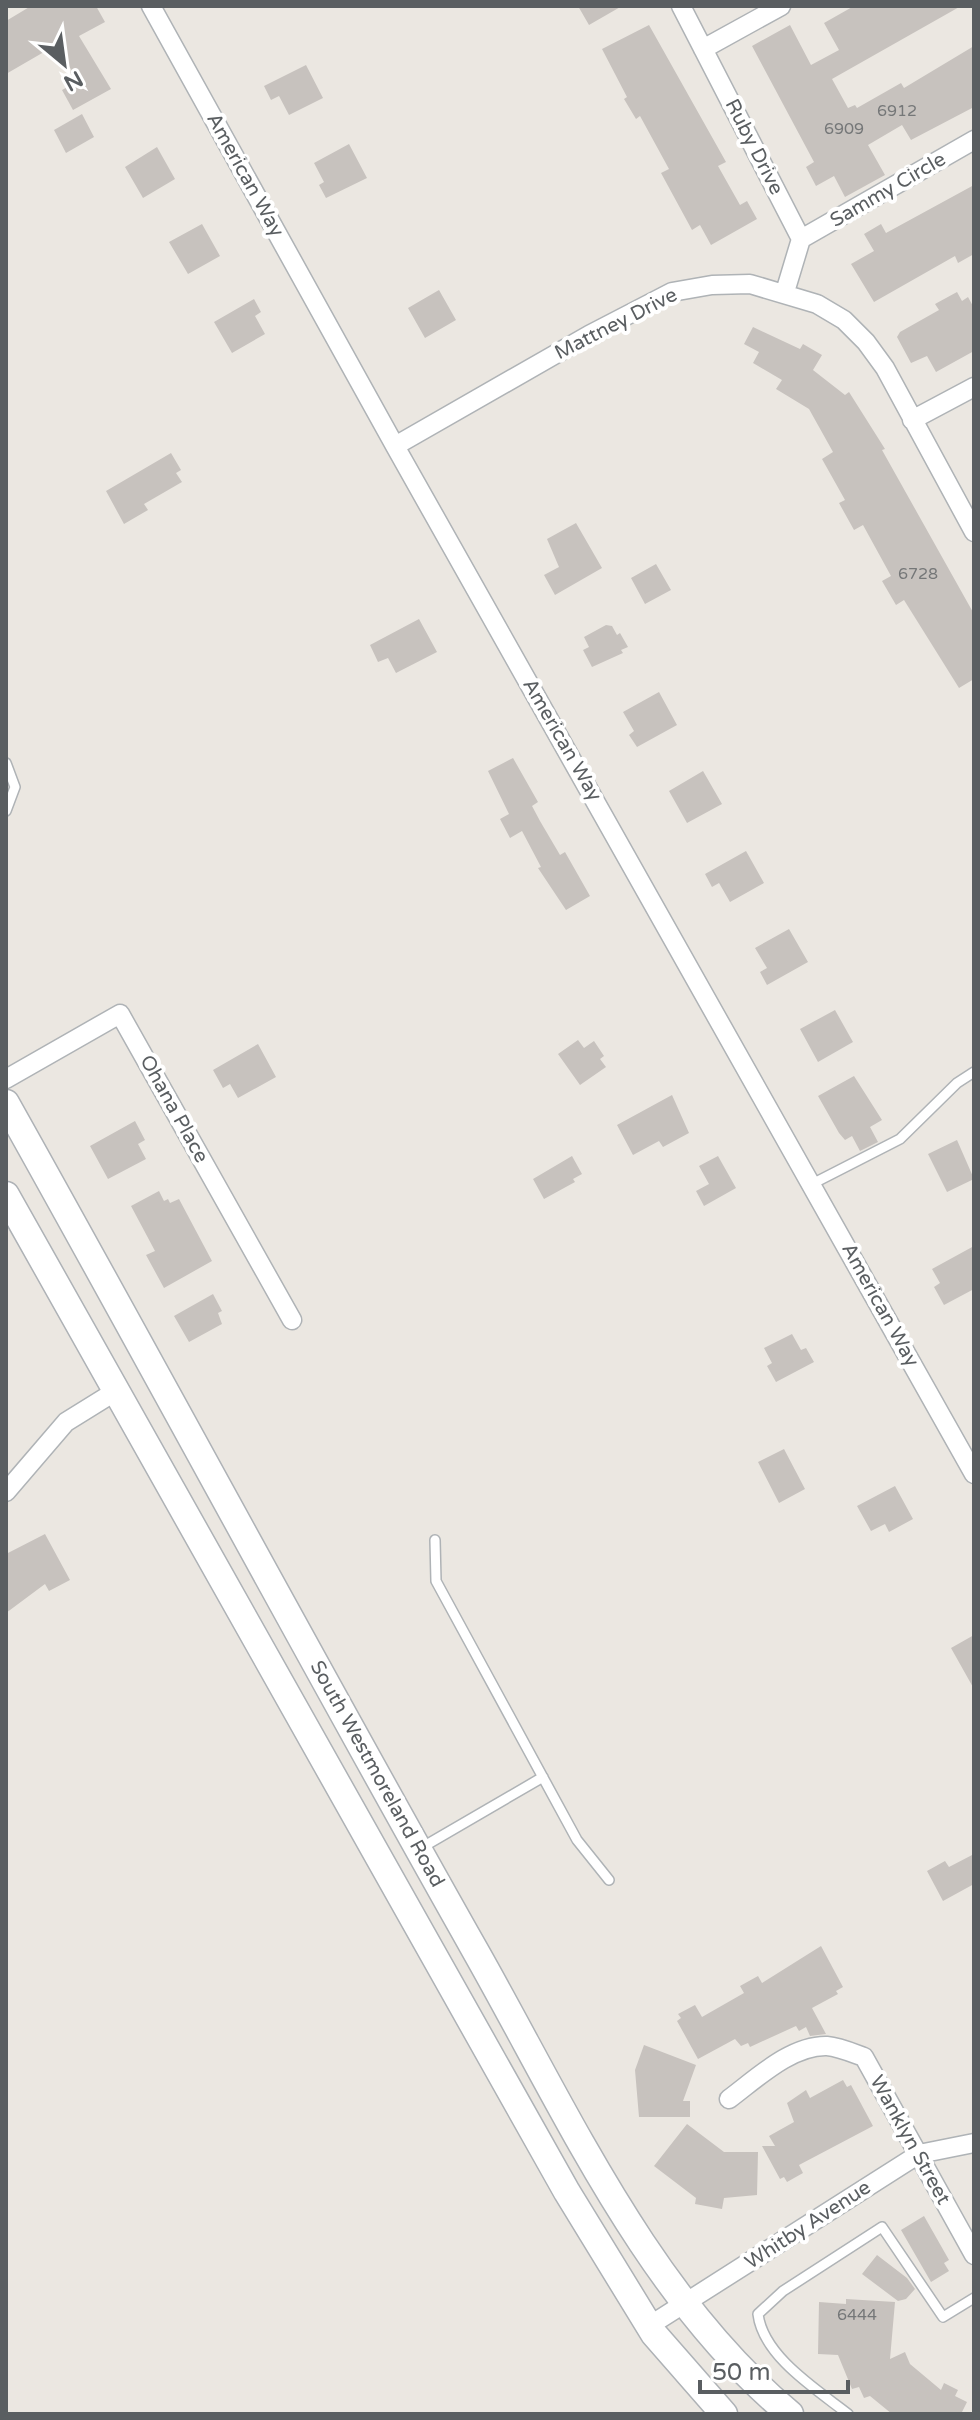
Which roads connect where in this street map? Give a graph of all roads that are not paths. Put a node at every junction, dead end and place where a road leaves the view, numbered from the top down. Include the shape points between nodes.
1 (151, 6) edge
2 (681, 6) edge
3 (781, 6) edge
4 (703, 49) junction
5 (974, 140) edge
6 (801, 239) junction
7 (785, 292) junction
8 (974, 387) edge
9 (912, 420) junction
10 (395, 446) junction
11 (974, 532) edge
12 (6, 763) edge
13 (6, 811) edge
14 (974, 1072) edge
15 (6, 1079) edge
16 (6, 1103) edge
17 (812, 1184) junction
18 (6, 1195) edge
19 (292, 1320) dead end
20 (155, 1370) junction
21 (116, 1391) junction
22 (974, 1474) edge
23 (6, 1492) edge
24 (435, 1540) dead end
25 (543, 1777) junction
26 (418, 1849) junction
27 (381, 1868) junction
28 (609, 1880) dead end
29 (729, 2099) dead end
30 (974, 2143) edge
31 (919, 2154) junction
32 (974, 2255) edge
33 (974, 2298) edge
34 (685, 2305) junction
35 (649, 2326) junction
36 (724, 2414) edge
37 (790, 2414) edge
38 (848, 2414) edge

1 - 10 street, American Way
2 - 4 street, Ruby Drive
3 - 4 street
4 - 6 street, Ruby Drive
5 - 6 street, Sammy Circle
6 - 7 street
7 - 9 street, Mattney Drive via 844,320 866,342
7 - 10 street, Mattney Drive via 750,284 672,292
8 - 9 street
9 - 11 street, Mattney Drive
10 - 17 street, American Way
12 - 13 lane via 15,787
14 - 17 lane via 900,1139
15 - 19 street, Ohana Place via 120,1014
16 - 20 main road, South Westmoreland Road
17 - 22 street, American Way
18 - 21 main road, South Westmoreland Road
20 - 21 main road
20 - 26 main road, South Westmoreland Road
21 - 23 street via 66,1422
21 - 27 main road, South Westmoreland Road
24 - 25 lane via 436,1581
25 - 26 lane
25 - 28 lane via 577,1840
26 - 27 main road
26 - 34 main road, South Westmoreland Road via 611,2191
27 - 35 main road, South Westmoreland Road
29 - 31 street, Wanklyn Street via 778,2063 829,2046 864,2057
30 - 31 street, Whitby Avenue
31 - 32 street, Wanklyn Street
31 - 34 street, Whitby Avenue
33 - 38 lane via 943,2317 882,2227 783,2291 758,2314 760,2331 782,2357
34 - 35 street, Whitby Avenue
34 - 37 main road, South Westmoreland Road via 720,2349
35 - 36 main road, South Westmoreland Road

